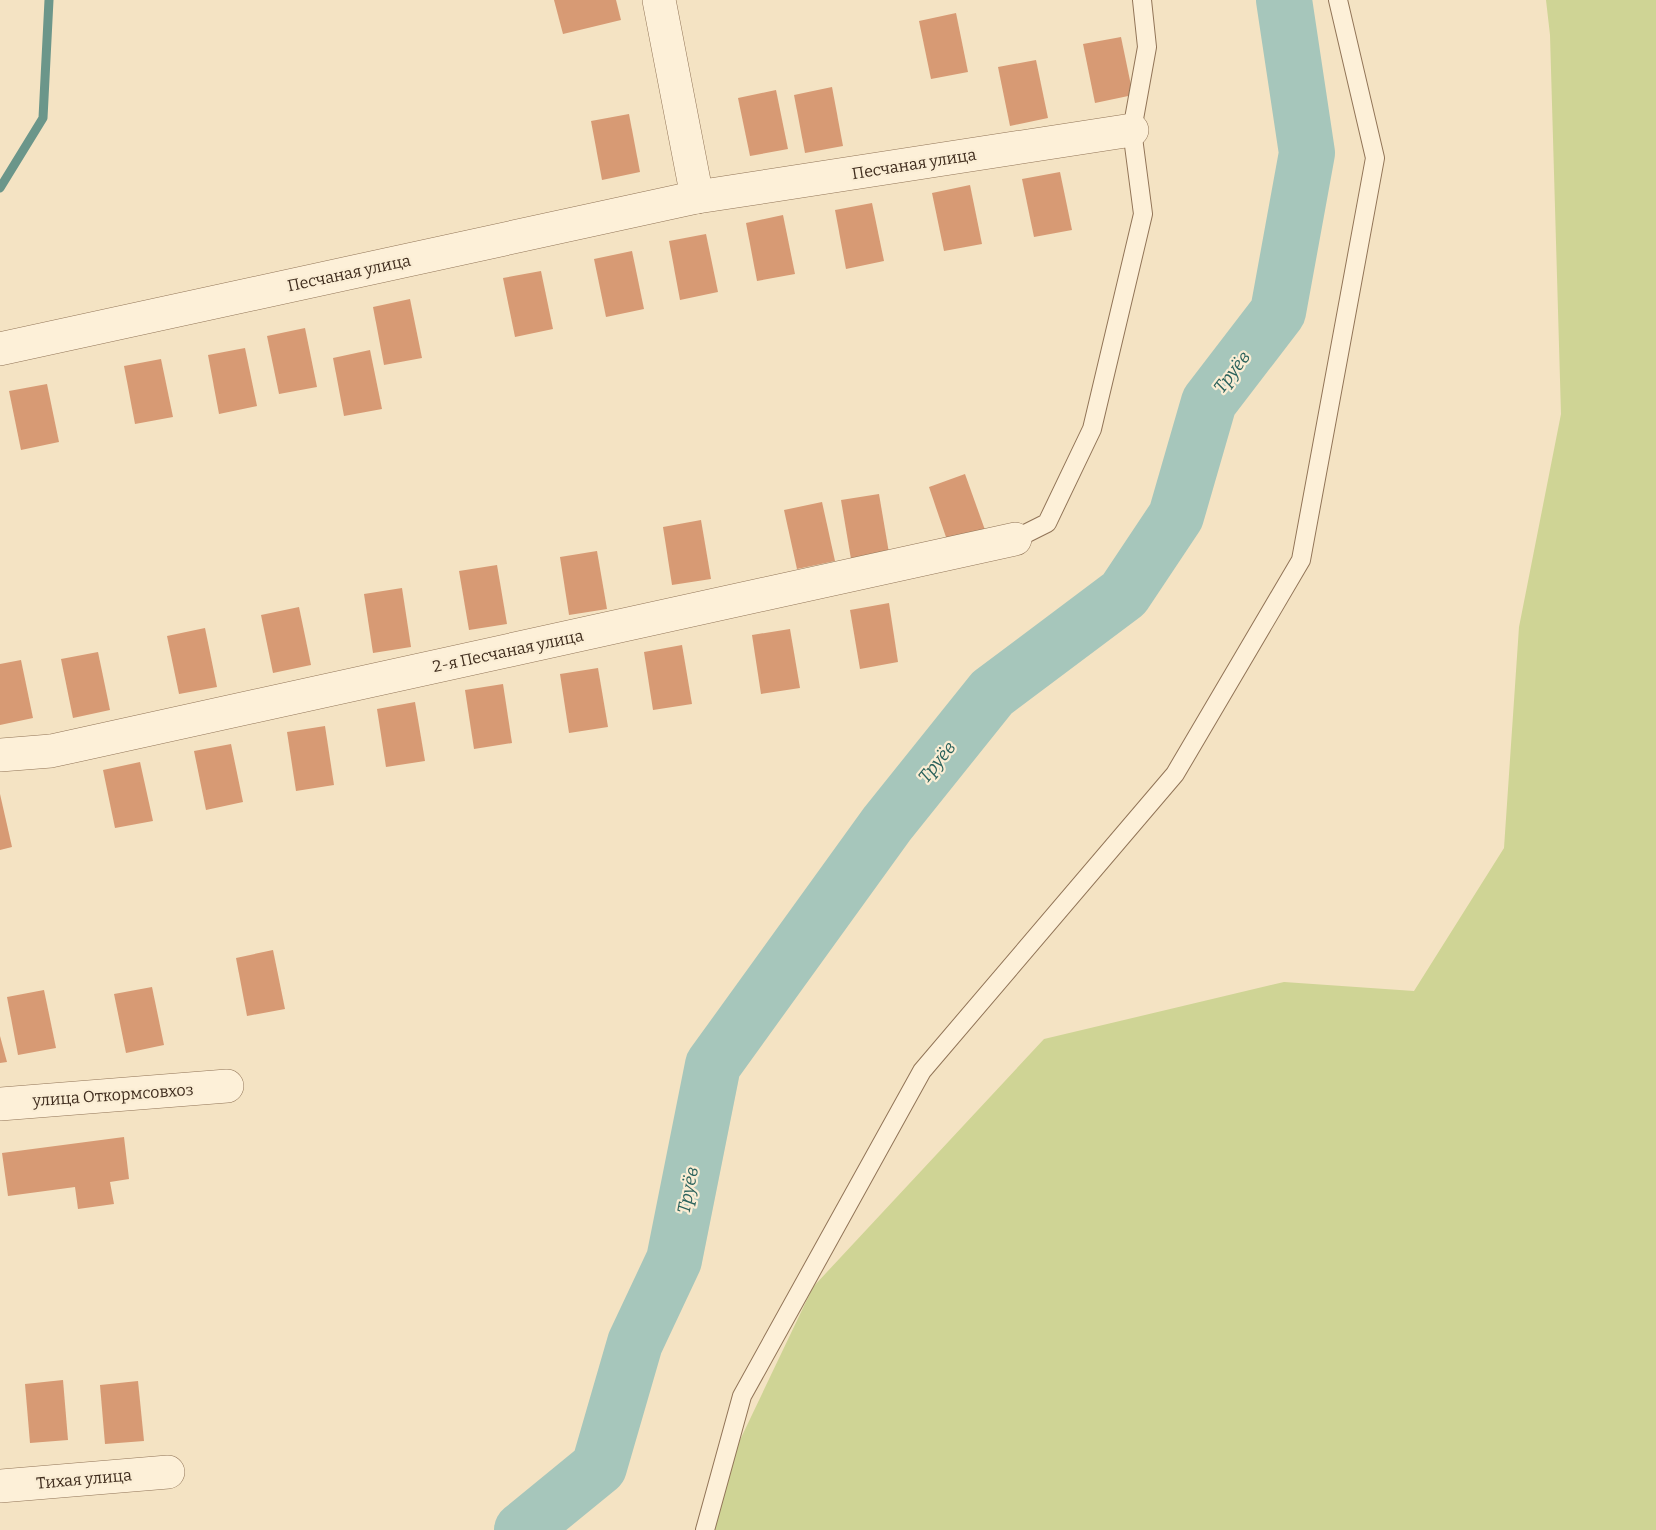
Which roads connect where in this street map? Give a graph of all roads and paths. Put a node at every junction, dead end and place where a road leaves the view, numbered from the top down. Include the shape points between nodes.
1 (659, 0) edge
2 (1142, 0) edge
3 (1338, 0) edge
4 (1132, 130) junction
5 (697, 197) junction
6 (0, 349) edge
7 (1015, 539) joint
8 (0, 755) edge
9 (227, 1086) dead end
10 (0, 1104) edge
11 (168, 1472) dead end
12 (0, 1486) edge
13 (705, 1530) edge

1 - 5 street
2 - 4 lane via 1147,47
3 - 13 lane via 1376,158 1300,560 1175,774 922,1071 742,1396
4 - 5 street, Песчаная улица
4 - 7 lane via 1143,214 1092,429 1047,523
5 - 6 street, Песчаная улица
7 - 8 street, 2-я Песчаная улица via 51,751
9 - 10 street, улица Откормсовхоз
11 - 12 street, Тихая улица

